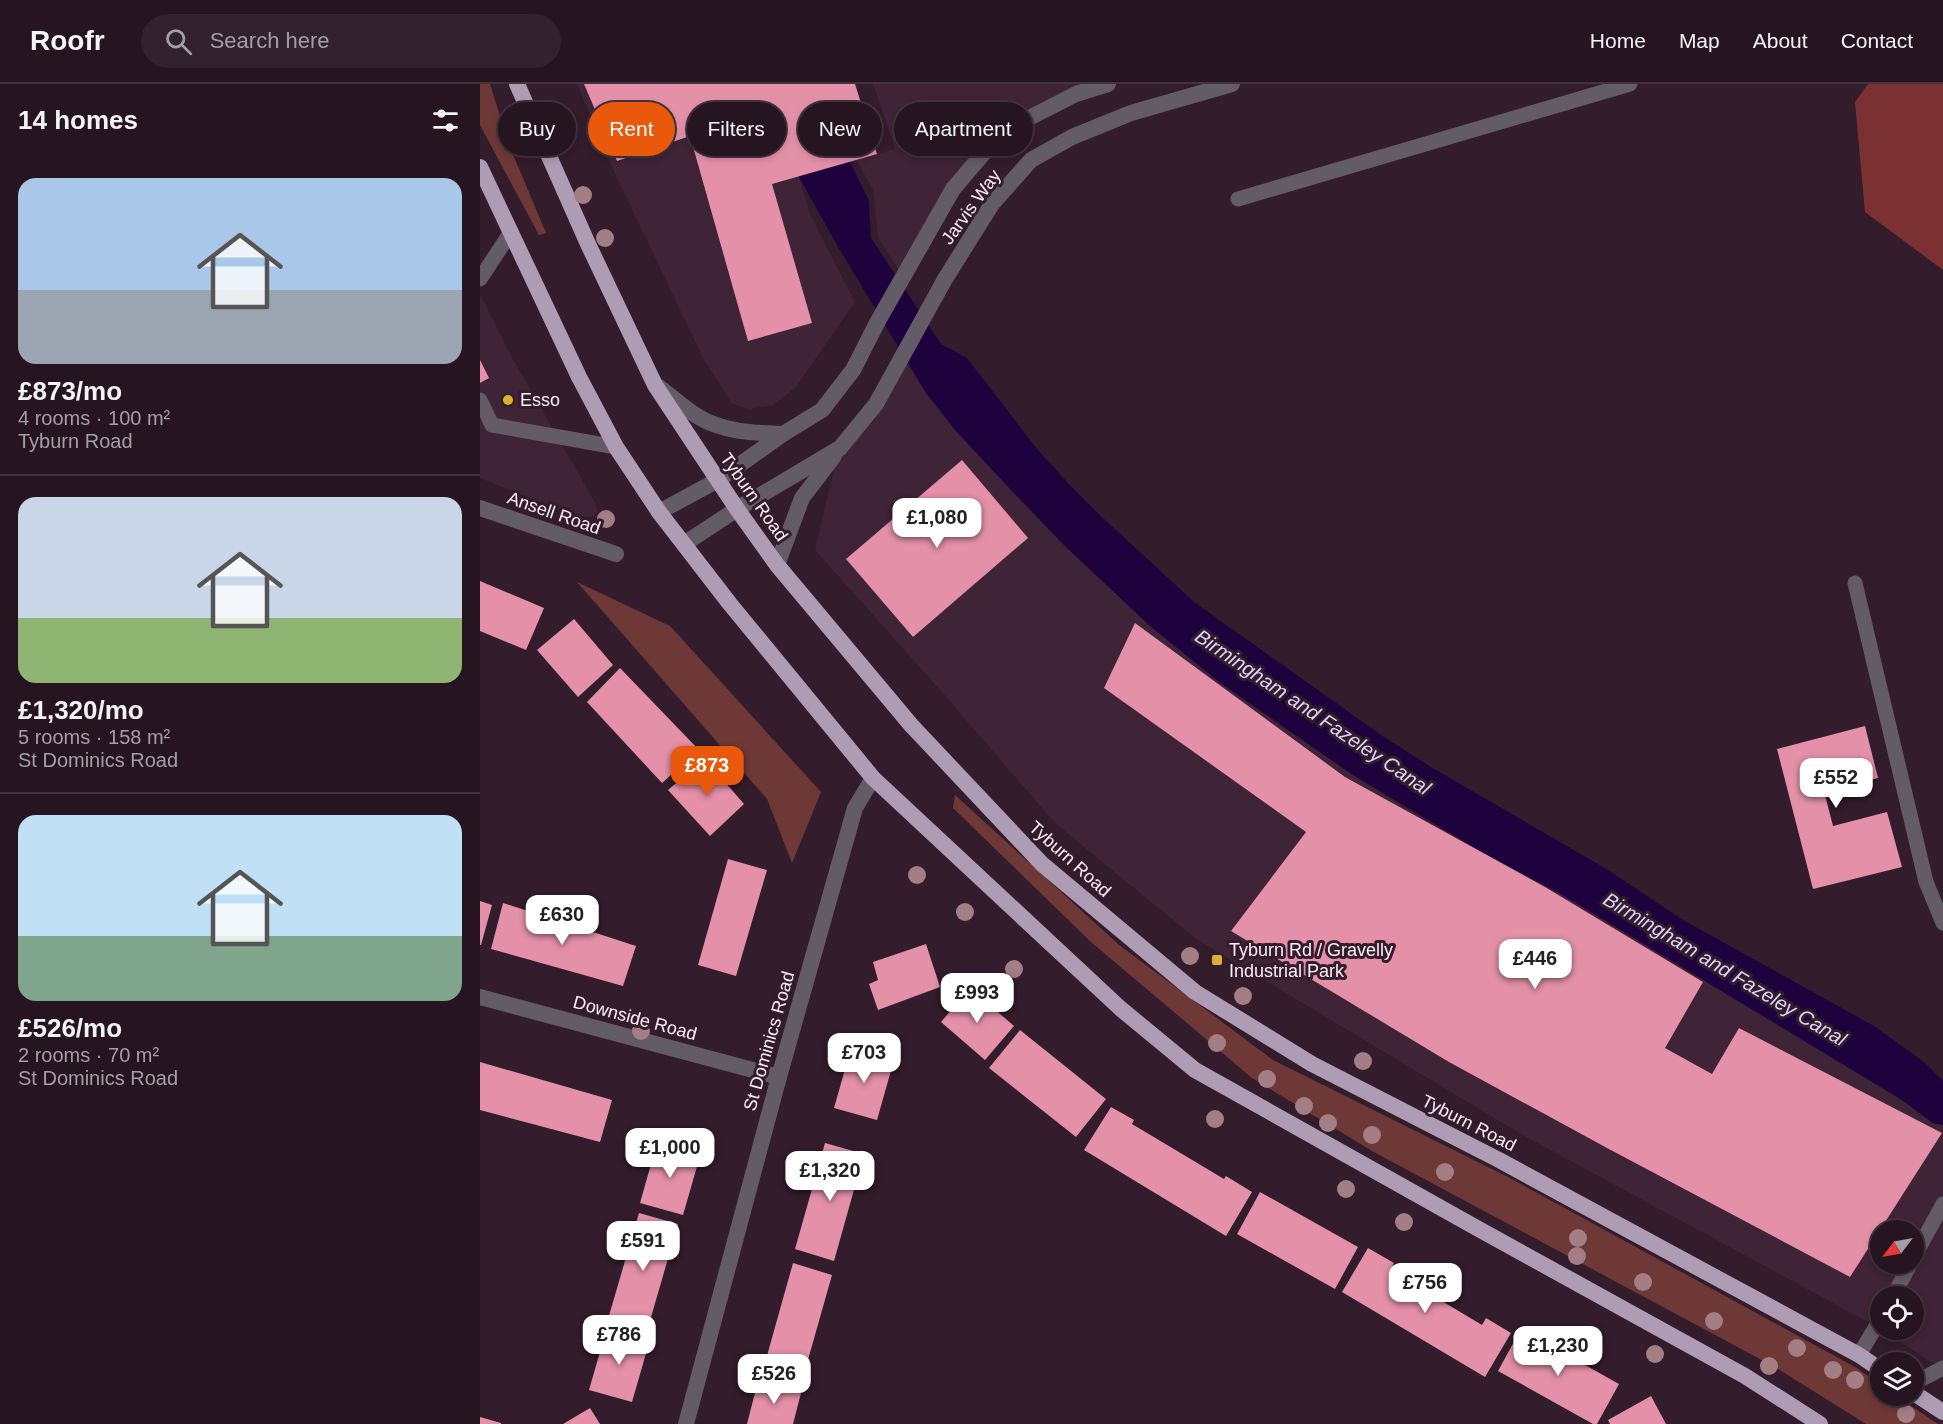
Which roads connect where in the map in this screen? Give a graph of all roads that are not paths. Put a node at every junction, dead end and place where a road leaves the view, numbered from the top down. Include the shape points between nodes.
1 (517, 84) edge
2 (1108, 84) edge
3 (1232, 84) edge
4 (1630, 84) edge
5 (480, 167) edge
6 (1238, 199) dead end
7 (511, 232) junction
8 (480, 279) edge
9 (656, 385) junction
10 (480, 400) edge
11 (783, 434) junction
12 (616, 447) junction
13 (840, 448) junction
14 (718, 480) junction
15 (480, 508) edge
16 (737, 509) junction
17 (659, 512) junction
18 (684, 544) junction
19 (616, 554) dead end
20 (777, 565) junction
21 (1856, 584) dead end
22 (873, 778) junction
23 (1943, 923) edge
24 (480, 997) edge
25 (779, 1077) junction
26 (1943, 1204) edge
27 (1924, 1239) edge
28 (1870, 1336) edge
29 (1859, 1355) junction
30 (1870, 1362) edge
31 (1943, 1368) edge
32 (1924, 1378) edge
33 (1924, 1400) edge
34 (1943, 1412) edge
35 (686, 1424) edge
36 (1820, 1424) edge

1 - 9 highway, Tyburn Road
2 - 11 street, Jarvis Way via 1076,94 1029,118 988,148 953,189 853,370 822,410
3 - 13 street, Jarvis Way via 1131,113 1072,137 1031,160 992,204 945,279 876,404
4 - 6 lane
5 - 7 highway
7 - 8 lane
7 - 12 highway
9 - 11 street via 698,417 715,424 745,432
9 - 14 highway, Tyburn Road
10 - 12 lane via 492,425
11 - 14 street, Jarvis Way
12 - 17 highway
13 - 16 street
13 - 20 street via 802,498
14 - 16 highway, Tyburn Road
14 - 17 street, Jarvis Way
15 - 19 street, Ansell Road
16 - 18 street
16 - 20 highway, Tyburn Road
17 - 18 highway
18 - 22 highway
20 - 29 highway, Tyburn Road via 910,725 1042,864 1195,992 1312,1064 1499,1160
21 - 23 lane via 1926,882
22 - 25 street, St Dominics Road via 855,808
22 - 36 highway via 1121,1009 1195,1070 1745,1376
24 - 25 street, Downside Road
25 - 35 street, St Dominics Road
26 - 27 lane
28 - 29 lane
29 - 30 highway, Tyburn Road
31 - 32 lane
33 - 34 highway

